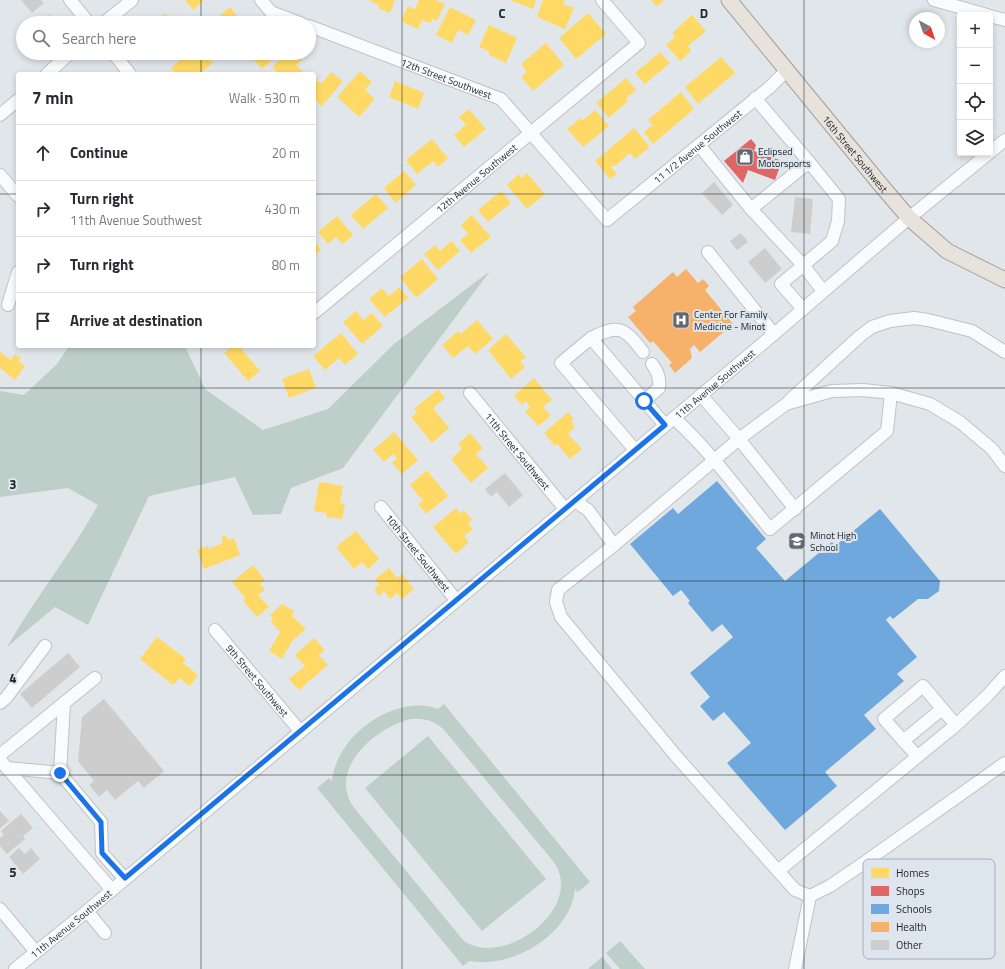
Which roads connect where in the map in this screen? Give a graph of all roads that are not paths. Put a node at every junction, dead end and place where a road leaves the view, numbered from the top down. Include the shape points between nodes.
1 (70, 0) edge
2 (132, 0) edge
3 (261, 0) edge
4 (602, 0) edge
5 (729, 0) edge
6 (934, 0) edge
7 (976, 12) edge
8 (83, 16) edge
9 (113, 16) edge
10 (282, 16) edge
11 (993, 17) edge
12 (1005, 20) edge
13 (316, 29) edge
14 (62, 60) edge
15 (119, 60) edge
16 (787, 70) junction
17 (49, 72) edge
18 (128, 72) edge
19 (755, 98) junction
20 (16, 102) edge
21 (0, 115) edge
22 (531, 133) junction
23 (1004, 142) edge
24 (699, 145) junction
25 (993, 151) edge
26 (986, 156) edge
27 (809, 162) junction
28 (0, 175) edge
29 (16, 194) edge
30 (751, 209) junction
31 (909, 218) junction
32 (608, 220) joint
33 (708, 252) dead end
34 (803, 265) junction
35 (16, 279) edge
36 (1005, 280) edge
37 (823, 291) junction
38 (8, 305) dead end
39 (802, 309) junction
40 (316, 310) edge
41 (774, 334) junction
42 (591, 338) junction
43 (643, 352) dead end
44 (1005, 352) edge
45 (652, 364) dead end
46 (470, 393) dead end
47 (892, 393) junction
48 (701, 395) junction
49 (644, 401) junction
50 (786, 404) junction
51 (670, 421) junction
52 (738, 439) junction
53 (635, 450) junction
54 (714, 460) junction
55 (1005, 466) edge
56 (576, 501) junction
57 (381, 507) dead end
58 (565, 509) junction
59 (795, 509) junction
60 (614, 545) junction
61 (456, 600) junction
62 (215, 630) dead end
63 (45, 646) dead end
64 (1005, 676) edge
65 (94, 678) dead end
66 (0, 703) edge
67 (64, 703) junction
68 (942, 709) junction
69 (956, 725) junction
70 (300, 731) junction
71 (903, 741) junction
72 (0, 755) edge
73 (917, 756) junction
74 (1005, 763) edge
75 (4, 764) edge
76 (60, 773) junction
77 (869, 859) edge
78 (863, 863) edge
79 (778, 871) junction
80 (125, 878) junction
81 (112, 890) junction
82 (810, 896) junction
83 (0, 909) edge
84 (87, 911) junction
85 (105, 933) dead end
86 (36, 952) junction
87 (15, 969) edge
88 (795, 969) edge

1 - 8 street
2 - 9 street
3 - 10 street via 271,12
4 - 22 street, 12th Avenue Southwest via 639,43
5 - 16 main road, 16th Street Southwest
6 - 7 street
11 - 12 street
13 - 22 street, 12th Street Southwest via 501,99
14 - 17 street
15 - 18 street
16 - 19 street, 11 1/2 Avenue Southwest
16 - 31 main road, 16th Street Southwest
19 - 24 street, 11 1/2 Avenue Southwest
19 - 27 street
20 - 21 street
22 - 32 street, 12th Street Southwest
22 - 40 street, 12th Avenue Southwest
23 - 25 street, 11th Avenue Southwest
24 - 30 street
24 - 32 street, 11 1/2 Avenue Southwest
26 - 31 street, 11th Avenue Southwest
27 - 30 street
27 - 34 street via 839,199 838,221 832,241
28 - 29 street
30 - 34 street
31 - 36 main road, 16th Street Southwest via 947,251
31 - 37 street, 11th Avenue Southwest
33 - 41 street
34 - 37 street
34 - 39 street via 781,284
35 - 38 street
37 - 39 street, 11th Avenue Southwest
39 - 41 street, 11th Avenue Southwest
41 - 48 street, 11th Avenue Southwest
42 - 43 street via 606,330 617,328 633,339
42 - 49 street
42 - 53 street via 561,362
44 - 50 street via 972,331 914,318 890,321 872,327 860,336
45 - 49 street via 660,379 659,388
46 - 58 street, 11th Street Southwest
47 - 50 street via 863,390 832,391
47 - 55 street via 930,404 960,422 992,449
47 - 59 street via 887,431
48 - 51 street, 11th Avenue Southwest
48 - 52 street
49 - 51 street
50 - 52 street
51 - 53 street, 11th Avenue Southwest
51 - 54 street via 686,429
52 - 54 street
52 - 59 street
53 - 56 street, 11th Avenue Southwest
54 - 59 street via 770,529
54 - 60 street
56 - 58 street, 11th Avenue Southwest
56 - 60 street via 588,510
57 - 61 street, 10th Street Southwest
58 - 61 street, 11th Avenue Southwest
60 - 79 street via 558,590 556,602 561,617 676,756
61 - 70 street, 11th Avenue Southwest
62 - 70 street, 9th Street Southwest
63 - 66 street
64 - 69 street
65 - 67 street
67 - 72 street
67 - 76 street
68 - 69 street
68 - 71 street
68 - 71 street via 923,686 884,719
69 - 73 street
70 - 80 street, 11th Avenue Southwest
71 - 73 street
73 - 79 street
74 - 77 street
75 - 76 street
75 - 81 street
76 - 80 street via 101,822 102,853
78 - 82 street via 830,886
79 - 82 street via 795,890
80 - 81 street, 11th Avenue Southwest
81 - 84 street, 11th Avenue Southwest
82 - 88 street
83 - 86 street
84 - 85 street
84 - 86 street, 11th Avenue Southwest
86 - 87 street, 11th Avenue Southwest

